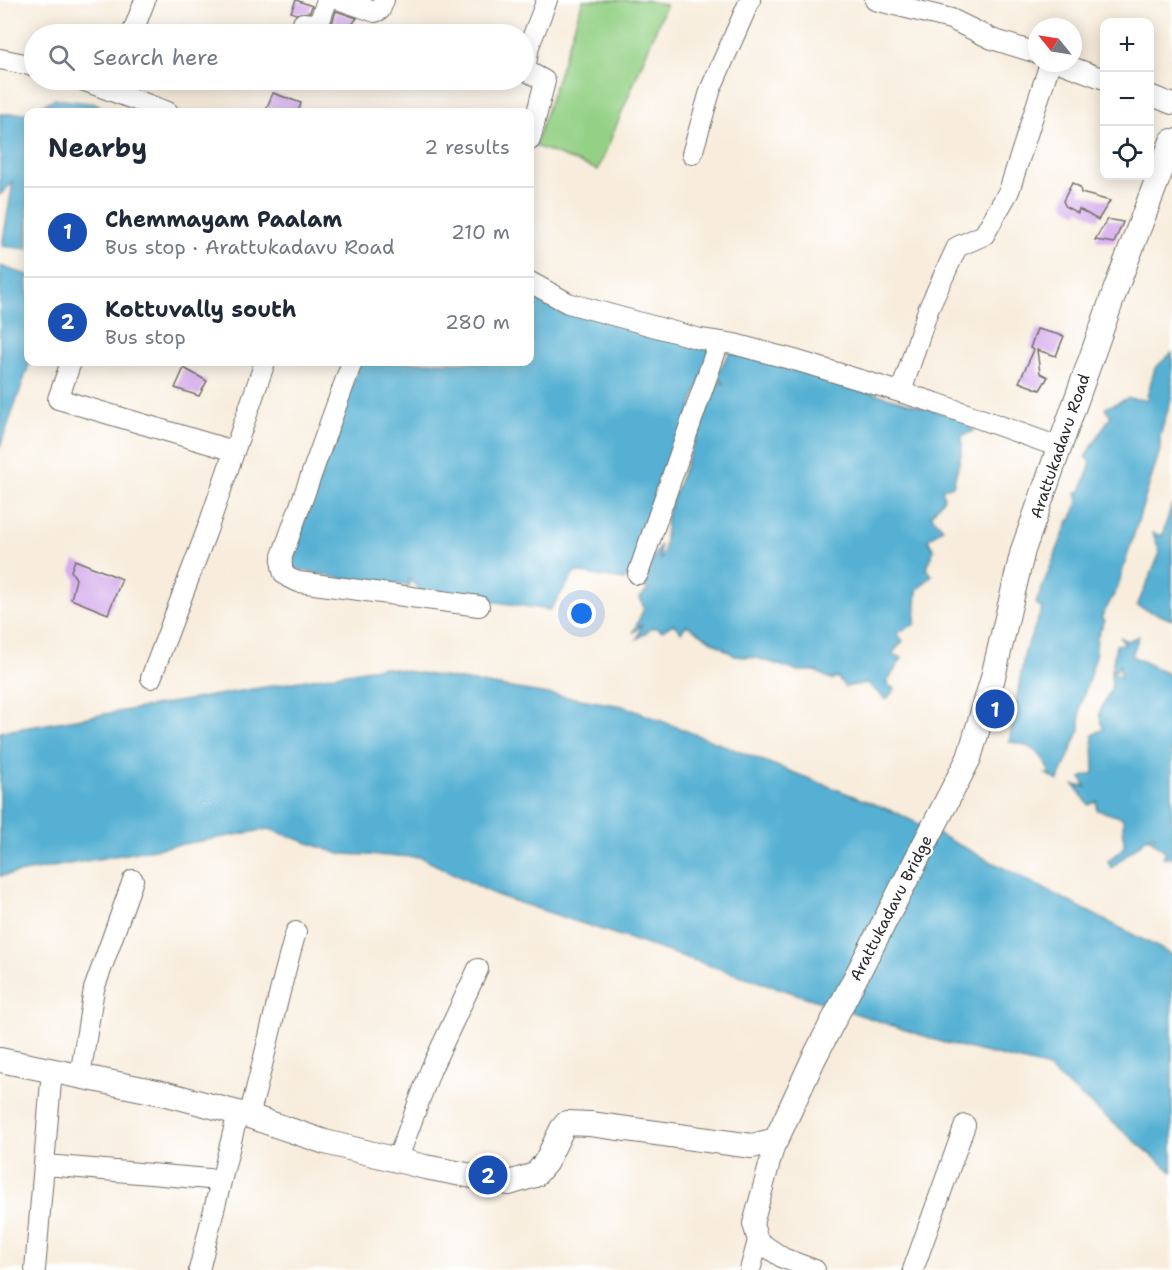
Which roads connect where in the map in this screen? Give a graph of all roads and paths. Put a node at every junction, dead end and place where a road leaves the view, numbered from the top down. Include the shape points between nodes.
1 (145, 0) edge
2 (327, 0) edge
3 (341, 0) edge
4 (384, 0) edge
5 (547, 0) edge
6 (750, 0) edge
7 (875, 0) edge
8 (303, 22) dead end
9 (136, 24) edge
10 (534, 33) edge
11 (1028, 50) edge
12 (0, 59) edge
13 (24, 64) edge
14 (1082, 71) edge
15 (1047, 72) edge
16 (534, 75) edge
17 (1100, 78) edge
18 (123, 90) edge
19 (1154, 97) edge
20 (1172, 104) edge
21 (155, 108) edge
22 (534, 124) edge
23 (1172, 141) edge
24 (692, 154) dead end
25 (534, 284) edge
26 (720, 342) junction
27 (70, 366) edge
28 (264, 366) edge
29 (350, 366) edge
30 (901, 392) junction
31 (1059, 447) junction
32 (234, 451) junction
33 (638, 574) dead end
34 (478, 606) dead end
35 (151, 678) dead end
36 (969, 758) joint
37 (133, 880) dead end
38 (296, 932) dead end
39 (478, 969) dead end
40 (0, 1060) edge
41 (52, 1070) junction
42 (80, 1076) junction
43 (244, 1114) junction
44 (965, 1125) dead end
45 (776, 1140) junction
46 (398, 1158) junction
47 (46, 1165) junction
48 (220, 1180) junction
49 (758, 1241) junction
50 (35, 1270) edge
51 (199, 1270) edge
52 (750, 1270) edge
53 (815, 1270) edge
54 (913, 1270) edge

1 - 9 street
2 - 8 street via 320,21
3 - 4 street via 375,12
5 - 10 street
6 - 24 street via 711,88
7 - 11 street via 951,19 992,39
12 - 13 street
14 - 17 street
15 - 30 street via 1018,168 984,235 957,247 928,310
16 - 22 street via 545,81
18 - 21 street
19 - 20 street
23 - 31 main road, Arattukadavu Road
25 - 26 street via 568,303
26 - 30 street
26 - 33 street
27 - 32 street via 58,399
28 - 32 street
29 - 34 street via 282,556 281,572 299,582
30 - 31 street
31 - 36 main road, Arattukadavu Road via 1023,550
32 - 35 street
36 - 45 main road, Arattukadavu Bridge via 814,1058
37 - 42 street via 94,988
38 - 43 street via 275,1001 272,1034
39 - 46 street via 431,1070
40 - 41 main road
41 - 42 main road
41 - 47 street
42 - 43 main road
43 - 46 main road via 325,1142
43 - 48 street
44 - 54 street
45 - 46 main road via 752,1146 567,1123 535,1175 509,1183
45 - 49 street via 753,1224
47 - 48 street
47 - 50 street
48 - 51 street
49 - 52 street
49 - 53 street via 783,1258

